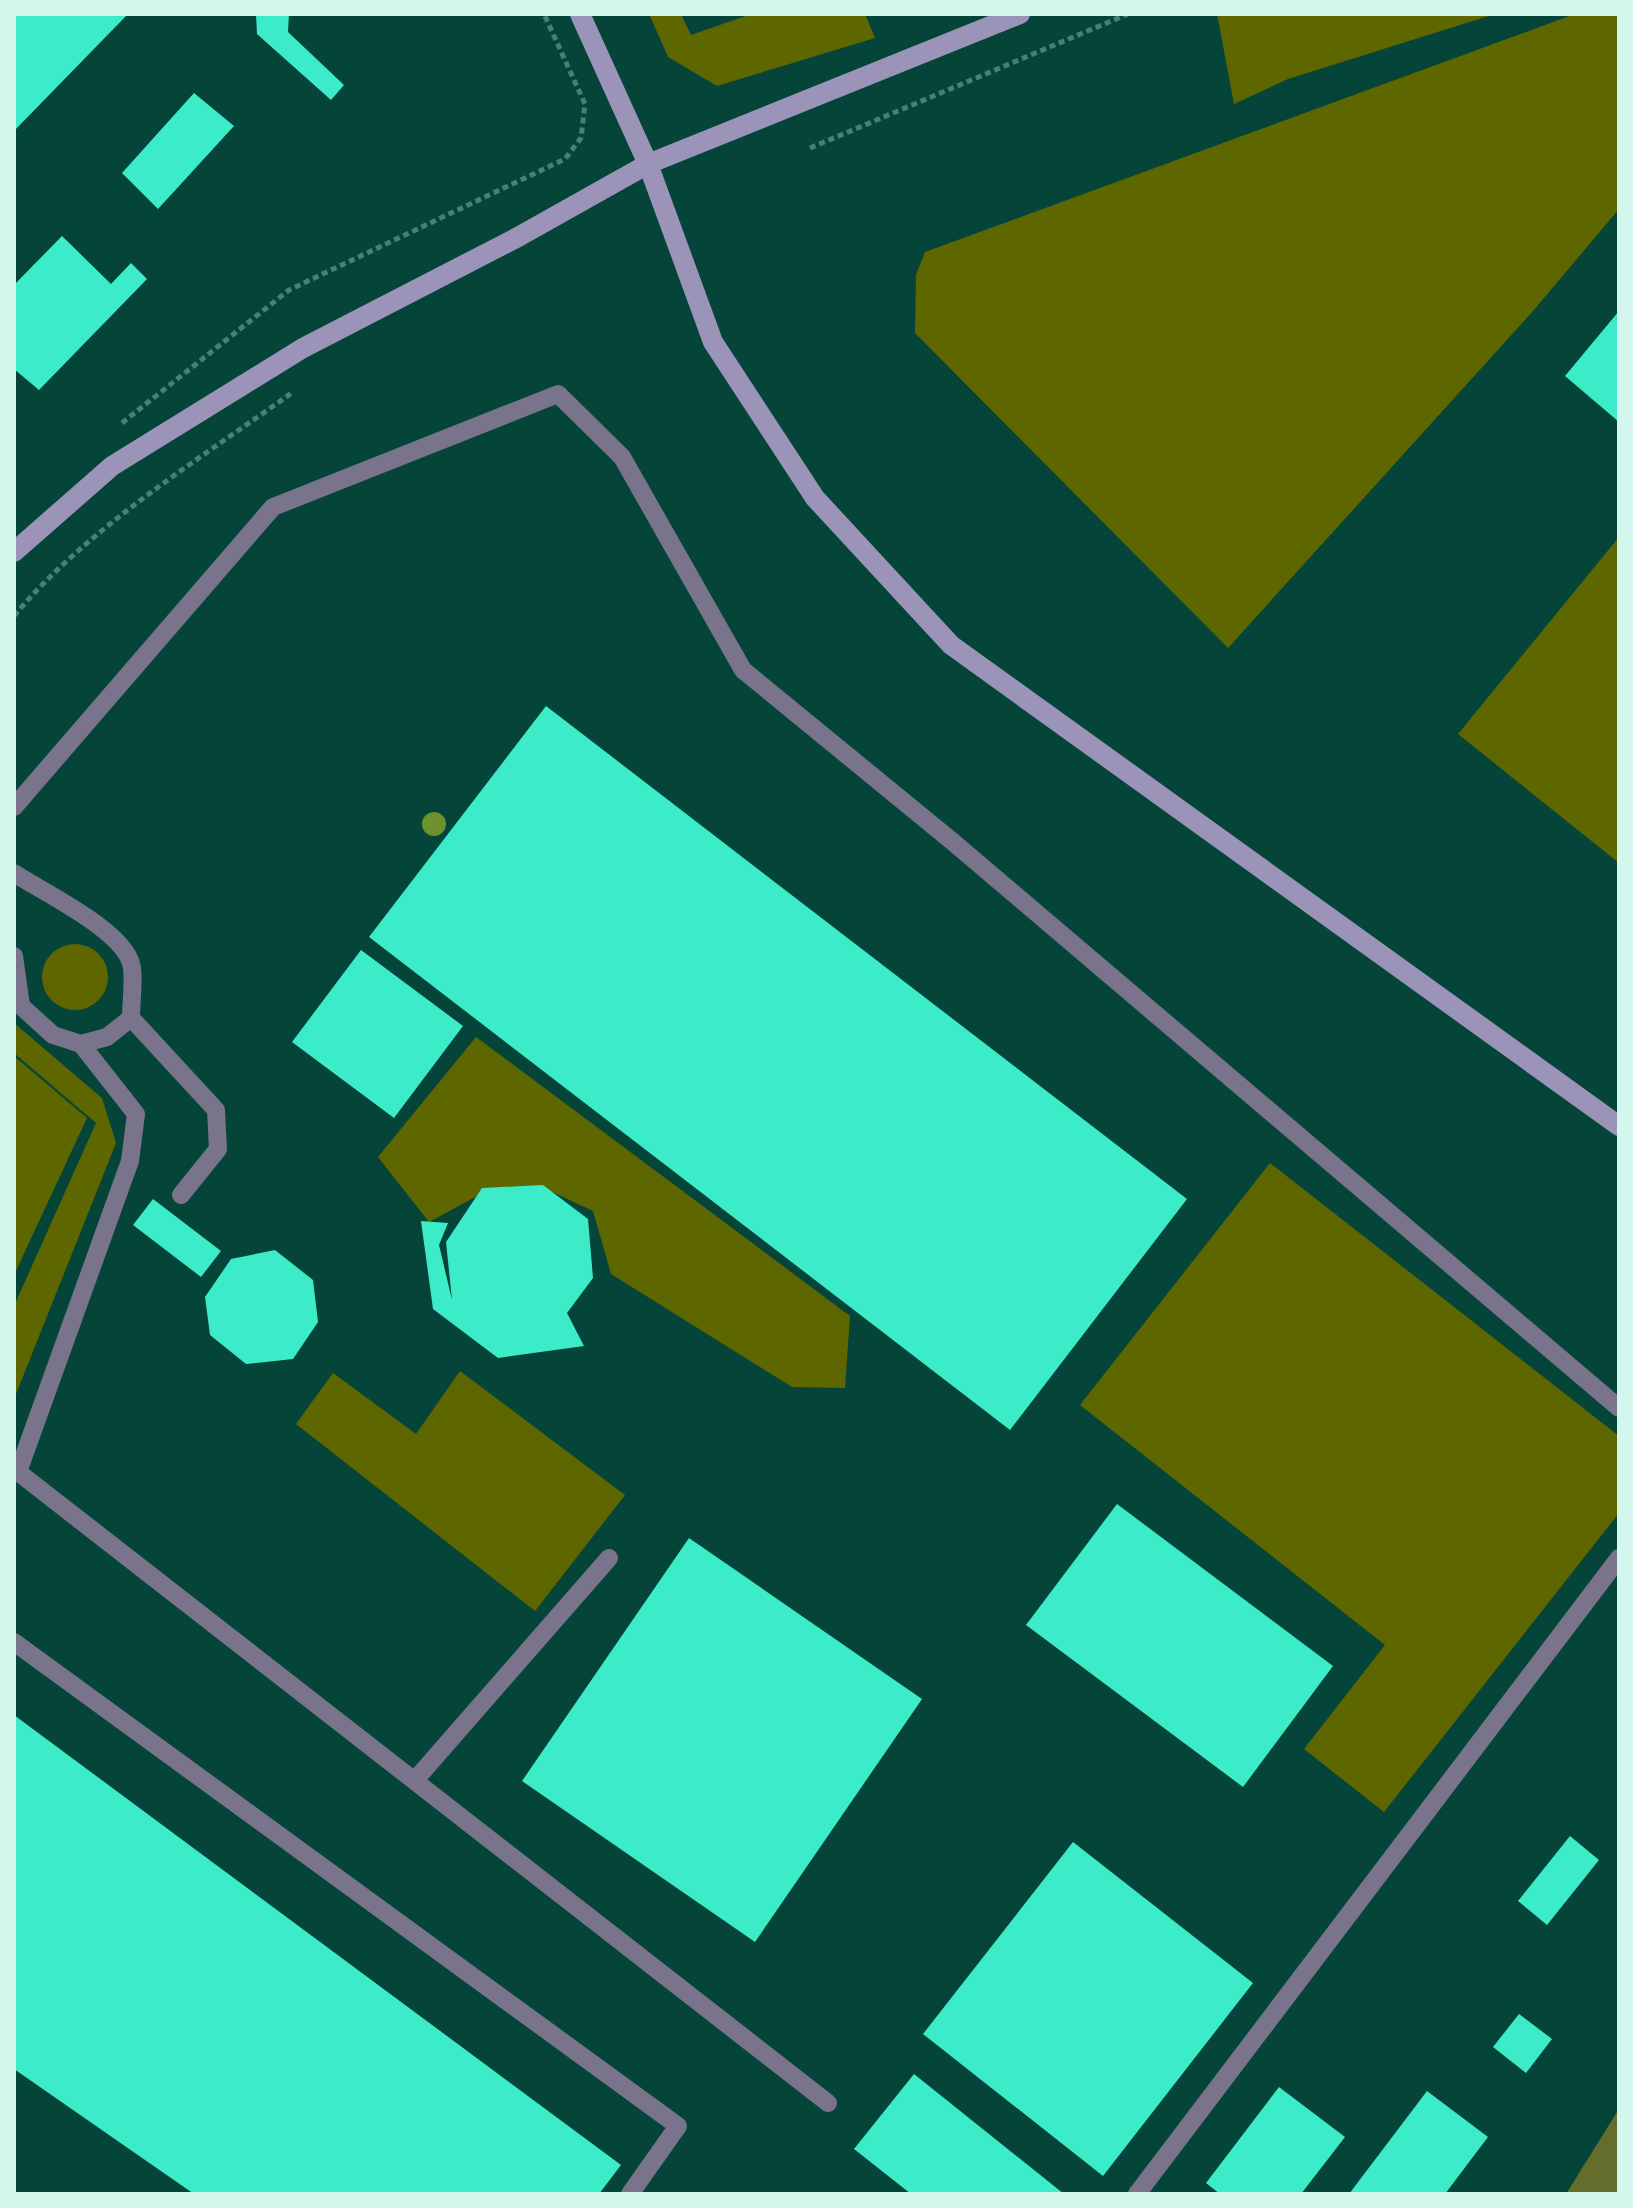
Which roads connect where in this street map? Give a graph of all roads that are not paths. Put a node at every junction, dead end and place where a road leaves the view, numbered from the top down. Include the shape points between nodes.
1 (580, 14) edge
2 (1020, 14) edge
3 (648, 164) junction
4 (14, 552) edge
5 (14, 807) edge
6 (14, 873) edge
7 (14, 956) edge
8 (131, 1018) junction
9 (81, 1044) junction
10 (1619, 1126) edge
11 (181, 1195) dead end
12 (1619, 1408) edge
13 (609, 1558) dead end
14 (1619, 1558) edge
15 (14, 1642) edge
16 (416, 1779) junction
17 (828, 2103) dead end
18 (630, 2194) edge
19 (1137, 2194) edge

1 - 3 street
2 - 3 street
3 - 4 street via 303,348 112,466
3 - 10 street via 713,342 815,498 951,645
5 - 12 lane via 273,507 558,394 622,457 743,670 965,851
6 - 8 lane via 94,921 117,941 132,965
7 - 9 lane via 21,1006 53,1035
8 - 9 lane via 107,1037
8 - 11 lane via 216,1110 218,1149
9 - 16 lane via 136,1114 130,1161 18,1472
13 - 16 lane
14 - 19 lane
15 - 18 lane via 678,2126
16 - 17 lane

